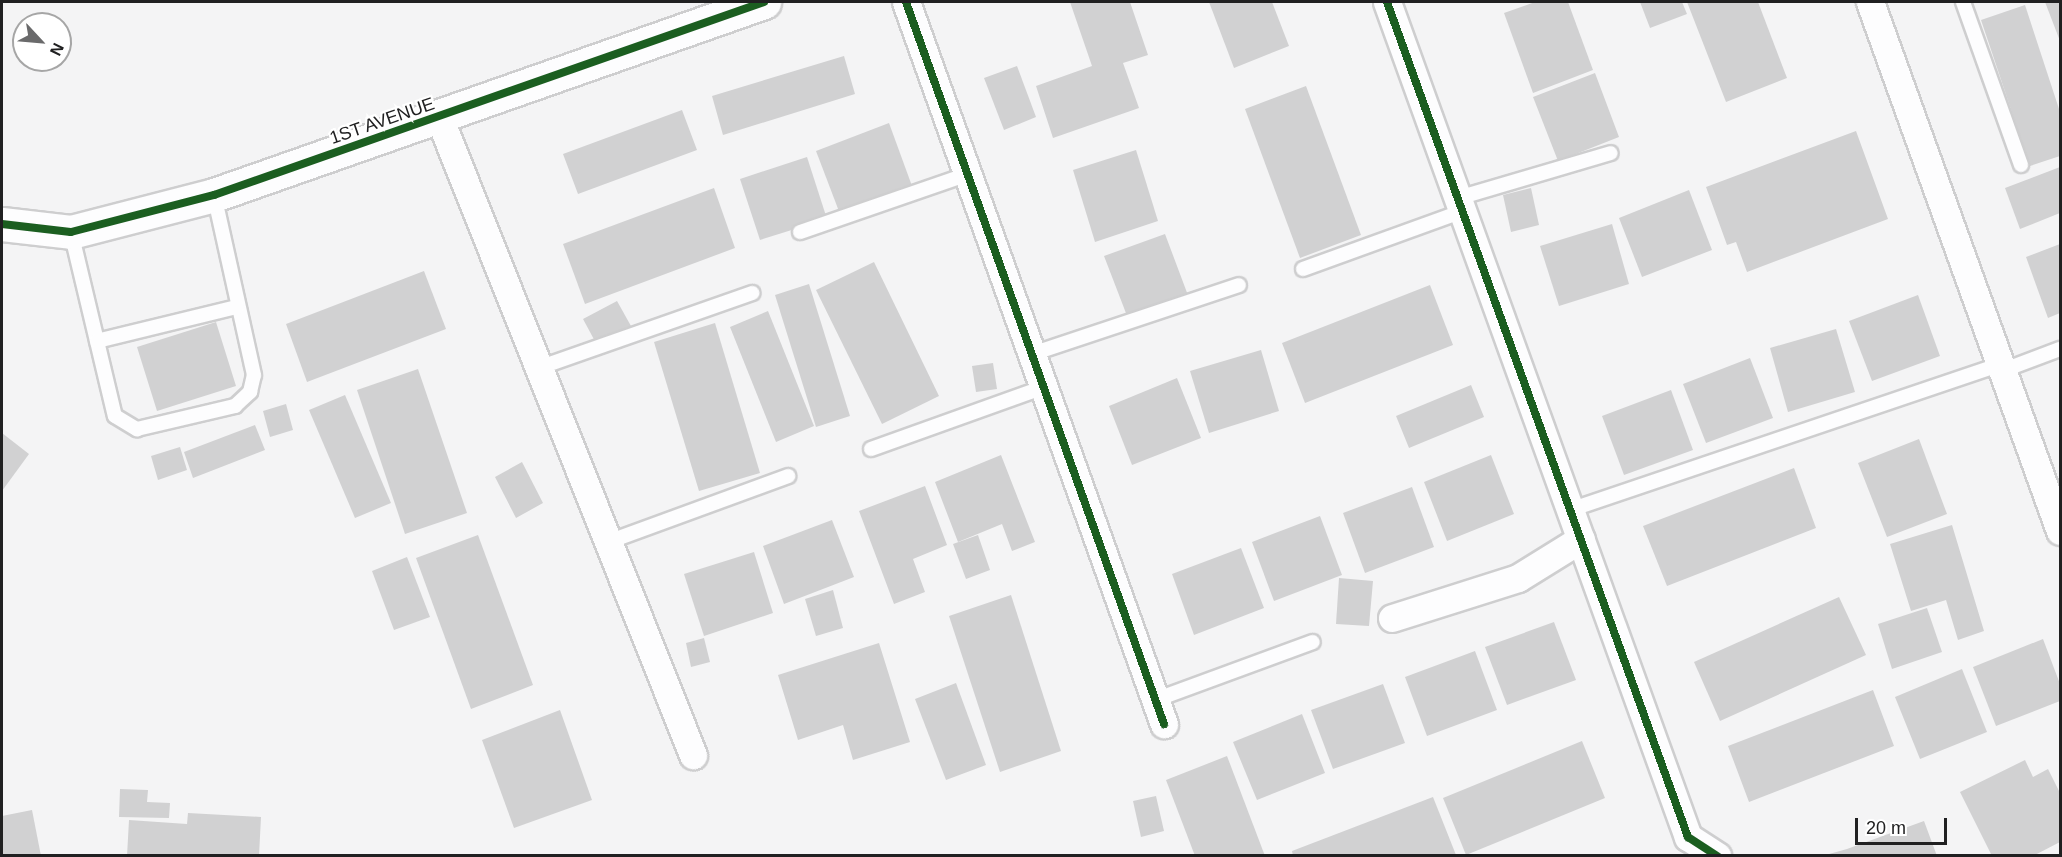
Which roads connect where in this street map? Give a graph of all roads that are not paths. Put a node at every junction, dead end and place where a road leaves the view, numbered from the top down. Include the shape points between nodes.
1 (764, 2) edge
2 (906, 2) edge
3 (1387, 2) edge
4 (1870, 2) edge
5 (1963, 2) edge
6 (439, 117) junction
7 (1611, 153) dead end
8 (2021, 165) dead end
9 (966, 175) junction
10 (213, 195) junction
11 (1460, 205) junction
12 (2, 224) edge
13 (71, 232) junction
14 (800, 232) dead end
15 (1303, 269) dead end
16 (1239, 285) dead end
17 (752, 293) dead end
18 (237, 307) junction
19 (97, 341) junction
20 (2061, 349) edge
21 (1032, 354) junction
22 (541, 367) junction
23 (2003, 367) junction
24 (1044, 387) junction
25 (871, 449) dead end
26 (788, 476) dead end
27 (1570, 510) junction
28 (2061, 531) edge
29 (1581, 539) junction
30 (608, 542) junction
31 (1392, 618) dead end
32 (1313, 642) dead end
33 (1160, 712) joint
34 (693, 755) dead end
35 (1717, 855) edge

1 - 6 street, 1ST AVENUE
2 - 9 street
3 - 11 street
4 - 23 street
5 - 8 lane
6 - 10 street, 1ST AVENUE
6 - 22 street
7 - 11 lane
9 - 14 lane
9 - 21 street
10 - 13 street, 1ST AVENUE
10 - 18 lane
11 - 15 lane
11 - 27 street
12 - 13 street, 1ST AVENUE
13 - 19 lane
16 - 21 lane
17 - 22 lane
18 - 19 lane
18 - 19 lane via 254,375 250,392 235,406 137,429 126,425 115,416
20 - 23 lane
21 - 24 street
22 - 30 street
23 - 27 lane
23 - 28 street
24 - 25 lane
24 - 33 street
26 - 30 lane
27 - 29 street
29 - 31 street via 1518,578
29 - 35 street via 1688,837
30 - 34 street
32 - 33 lane

